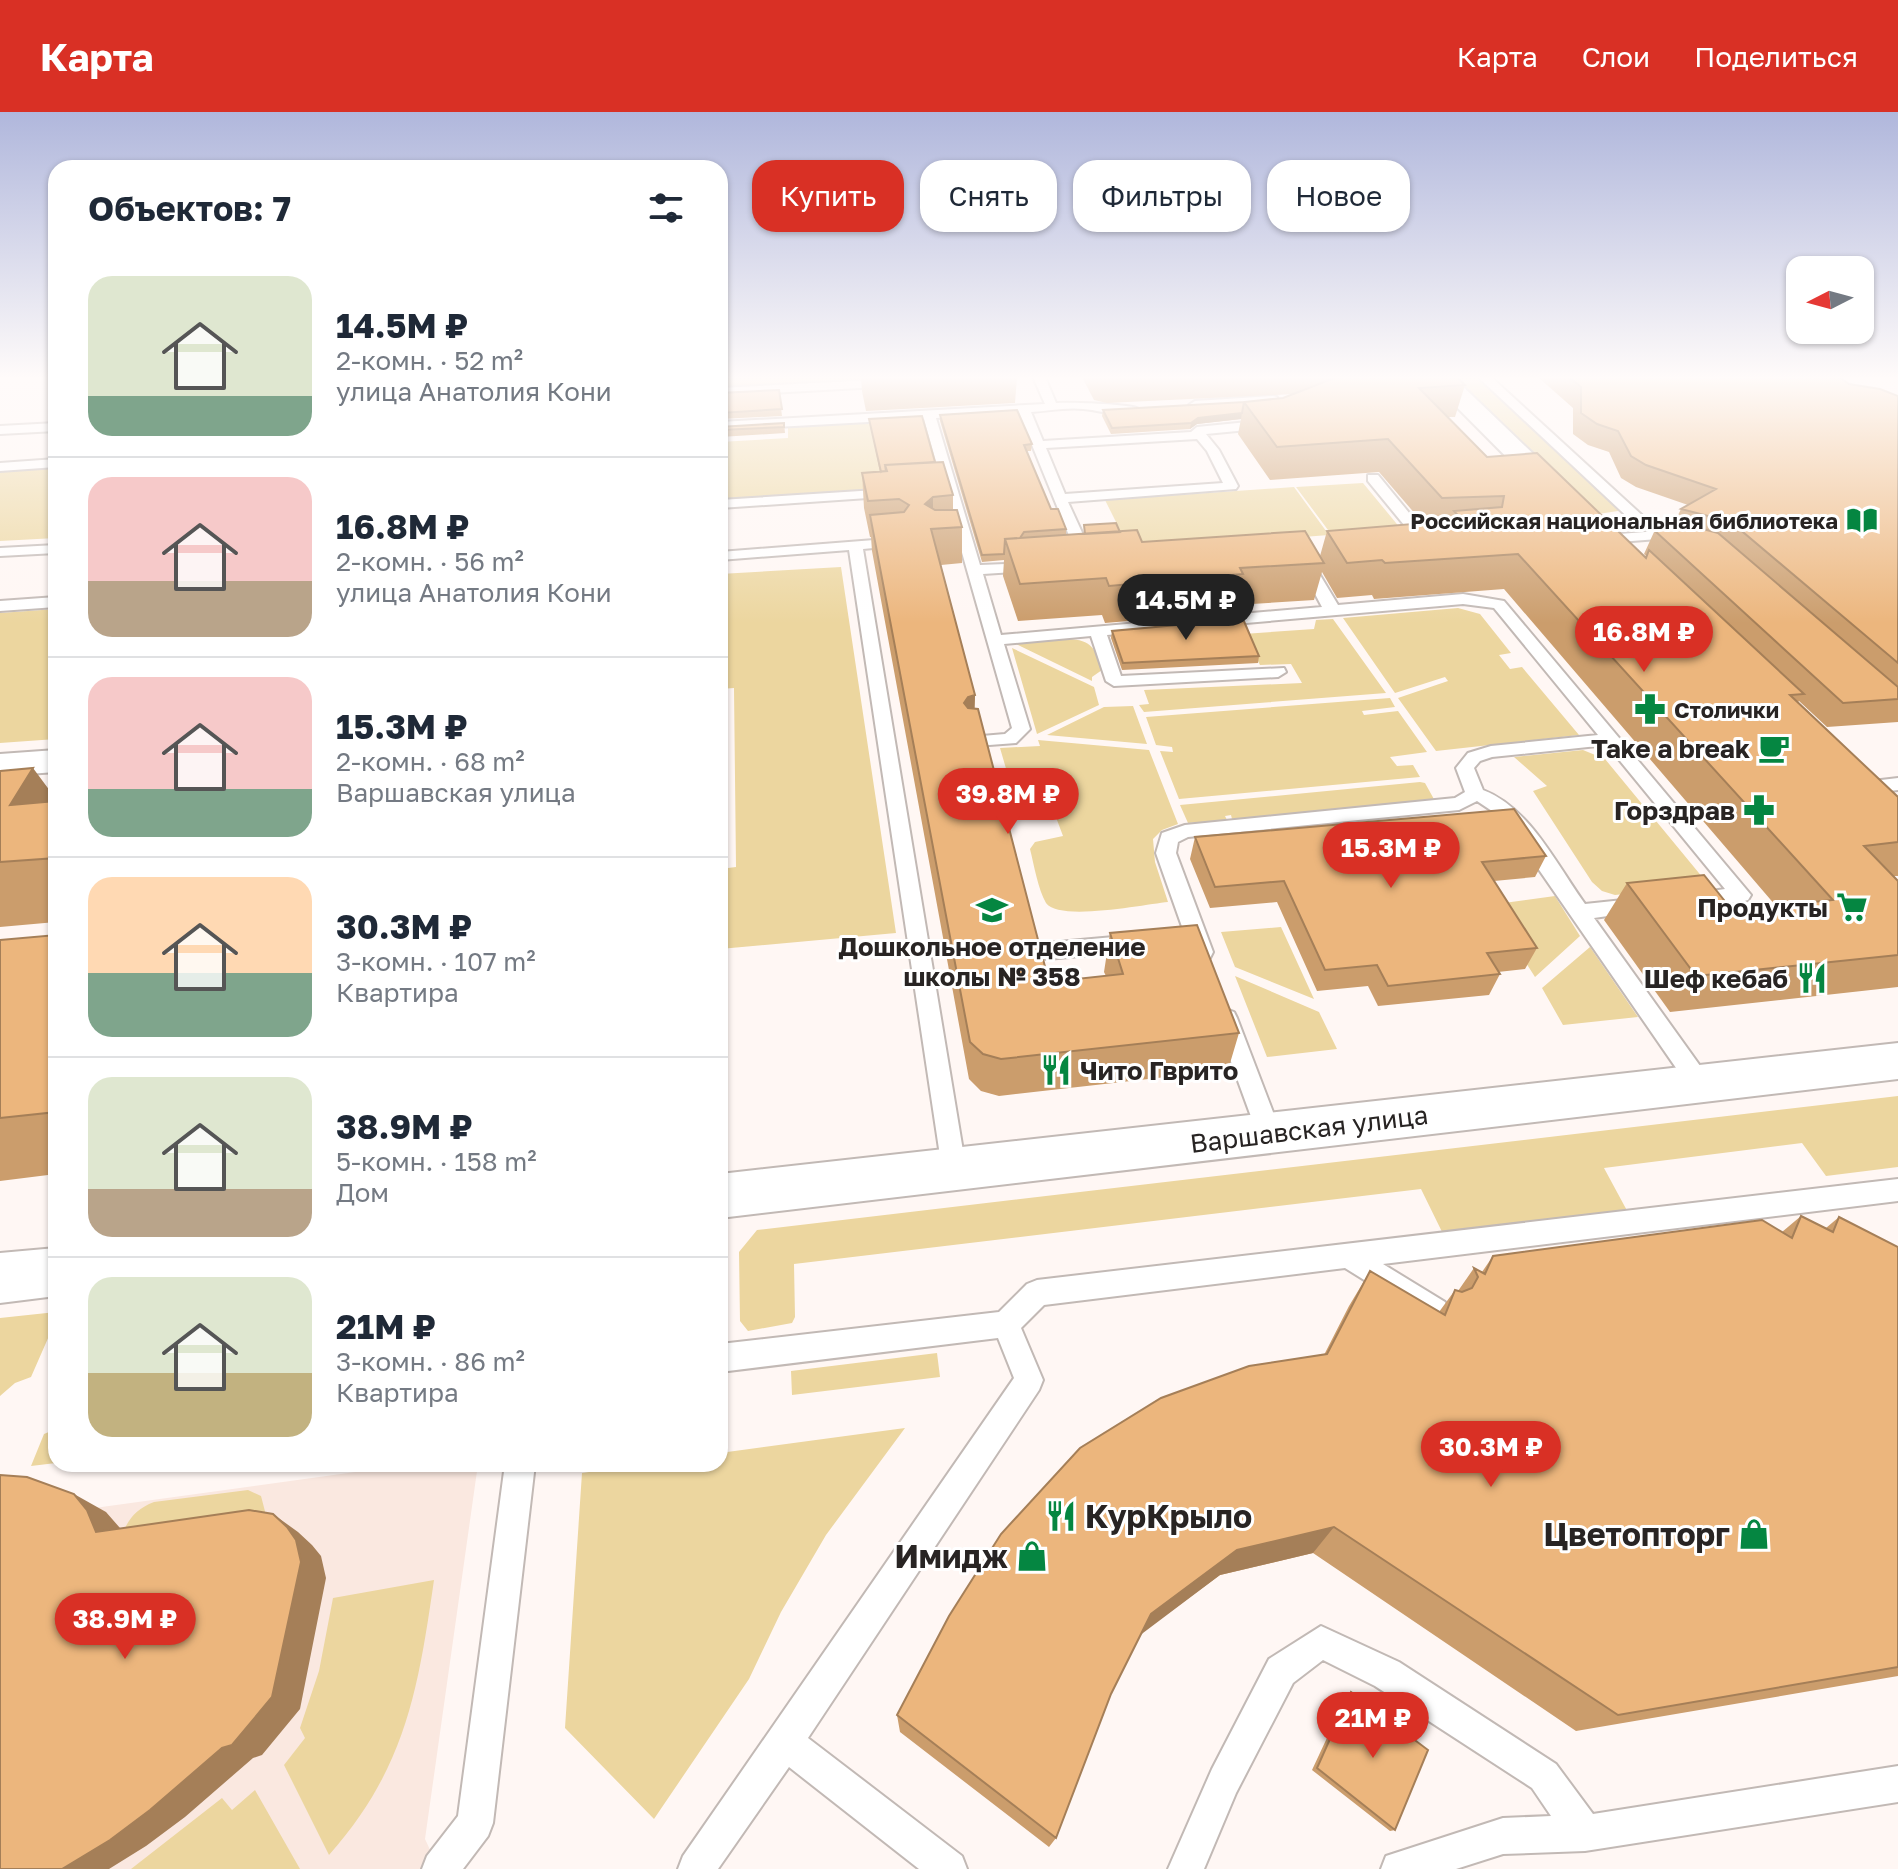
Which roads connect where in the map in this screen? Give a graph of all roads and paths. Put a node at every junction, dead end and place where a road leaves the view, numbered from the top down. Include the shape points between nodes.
1 (939, 459) edge
2 (1044, 459) edge
3 (1216, 459) edge
4 (1524, 459) edge
5 (1573, 459) edge
6 (48, 464) edge
7 (0, 467) edge
8 (1373, 478) edge
9 (912, 492) edge
10 (1060, 499) junction
11 (728, 504) edge
12 (1640, 521) dead end
13 (1423, 539) edge
14 (1606, 539) junction
15 (900, 542) edge
16 (1045, 544) edge
17 (855, 545) junction
18 (1699, 546) edge
19 (1310, 547) edge
20 (48, 549) edge
21 (0, 552) edge
22 (728, 555) edge
23 (1040, 562) edge
24 (976, 570) junction
25 (1639, 571) edge
26 (48, 603) edge
27 (0, 606) edge
28 (1332, 611) junction
29 (1098, 632) junction
30 (996, 640) junction
31 (1278, 672) dead end
32 (1613, 739) junction
33 (976, 741) edge
34 (48, 762) edge
35 (0, 765) edge
36 (1855, 779) edge
37 (1475, 794) junction
38 (1892, 797) edge
39 (1579, 912) junction
40 (1179, 939) junction
41 (1047, 951) dead end
42 (1210, 973) edge
43 (1219, 998) edge
44 (1898, 1061) edge
45 (1700, 1084) junction
46 (1269, 1133) junction
47 (954, 1169) junction
48 (1898, 1190) edge
49 (728, 1195) edge
50 (1345, 1254) junction
51 (48, 1273) edge
52 (0, 1278) edge
53 (1435, 1311) edge
54 (1006, 1324) junction
55 (728, 1357) edge
56 (519, 1472) edge
57 (785, 1742) junction
58 (1898, 1784) edge
59 (1585, 1833) junction
60 (440, 1869) edge
61 (696, 1869) edge
62 (949, 1869) edge
63 (1186, 1869) edge
64 (1399, 1869) edge

1 - 24 lane via 958,538
2 - 10 lane
3 - 10 lane via 1231,482 1225,489
4 - 14 street
5 - 12 lane
6 - 7 lane
8 - 13 lane
9 - 11 lane
10 - 16 lane via 1077,542
14 - 18 lane via 1658,535
14 - 25 street
15 - 17 lane
17 - 22 lane
17 - 47 lane via 899,749
19 - 28 lane via 1296,548
20 - 21 lane
23 - 24 lane
24 - 30 lane
26 - 27 lane
28 - 29 lane
28 - 32 lane via 1463,599 1499,604
29 - 30 lane
29 - 31 lane via 1114,681
30 - 33 lane via 1021,729 1010,739
32 - 37 lane via 1474,757 1465,768
32 - 39 lane via 1741,895
34 - 35 street
36 - 38 street
37 - 39 lane via 1511,815
37 - 40 lane via 1459,804 1185,831 1169,838 1166,853
39 - 45 lane
40 - 41 lane
40 - 42 lane
43 - 46 lane
44 - 45 street, Варшавская улица
45 - 46 street, Варшавская улица
46 - 47 street, Варшавская улица
47 - 49 street, Варшавская улица
48 - 50 lane
50 - 53 lane
50 - 54 lane via 1037,1293
51 - 52 street
54 - 55 lane
54 - 57 lane via 1029,1380
56 - 60 lane via 475,1823
57 - 61 lane
57 - 62 lane
58 - 59 lane
59 - 63 lane via 1544,1776 1387,1674 1321,1642 1281,1671
59 - 64 lane via 1503,1836

